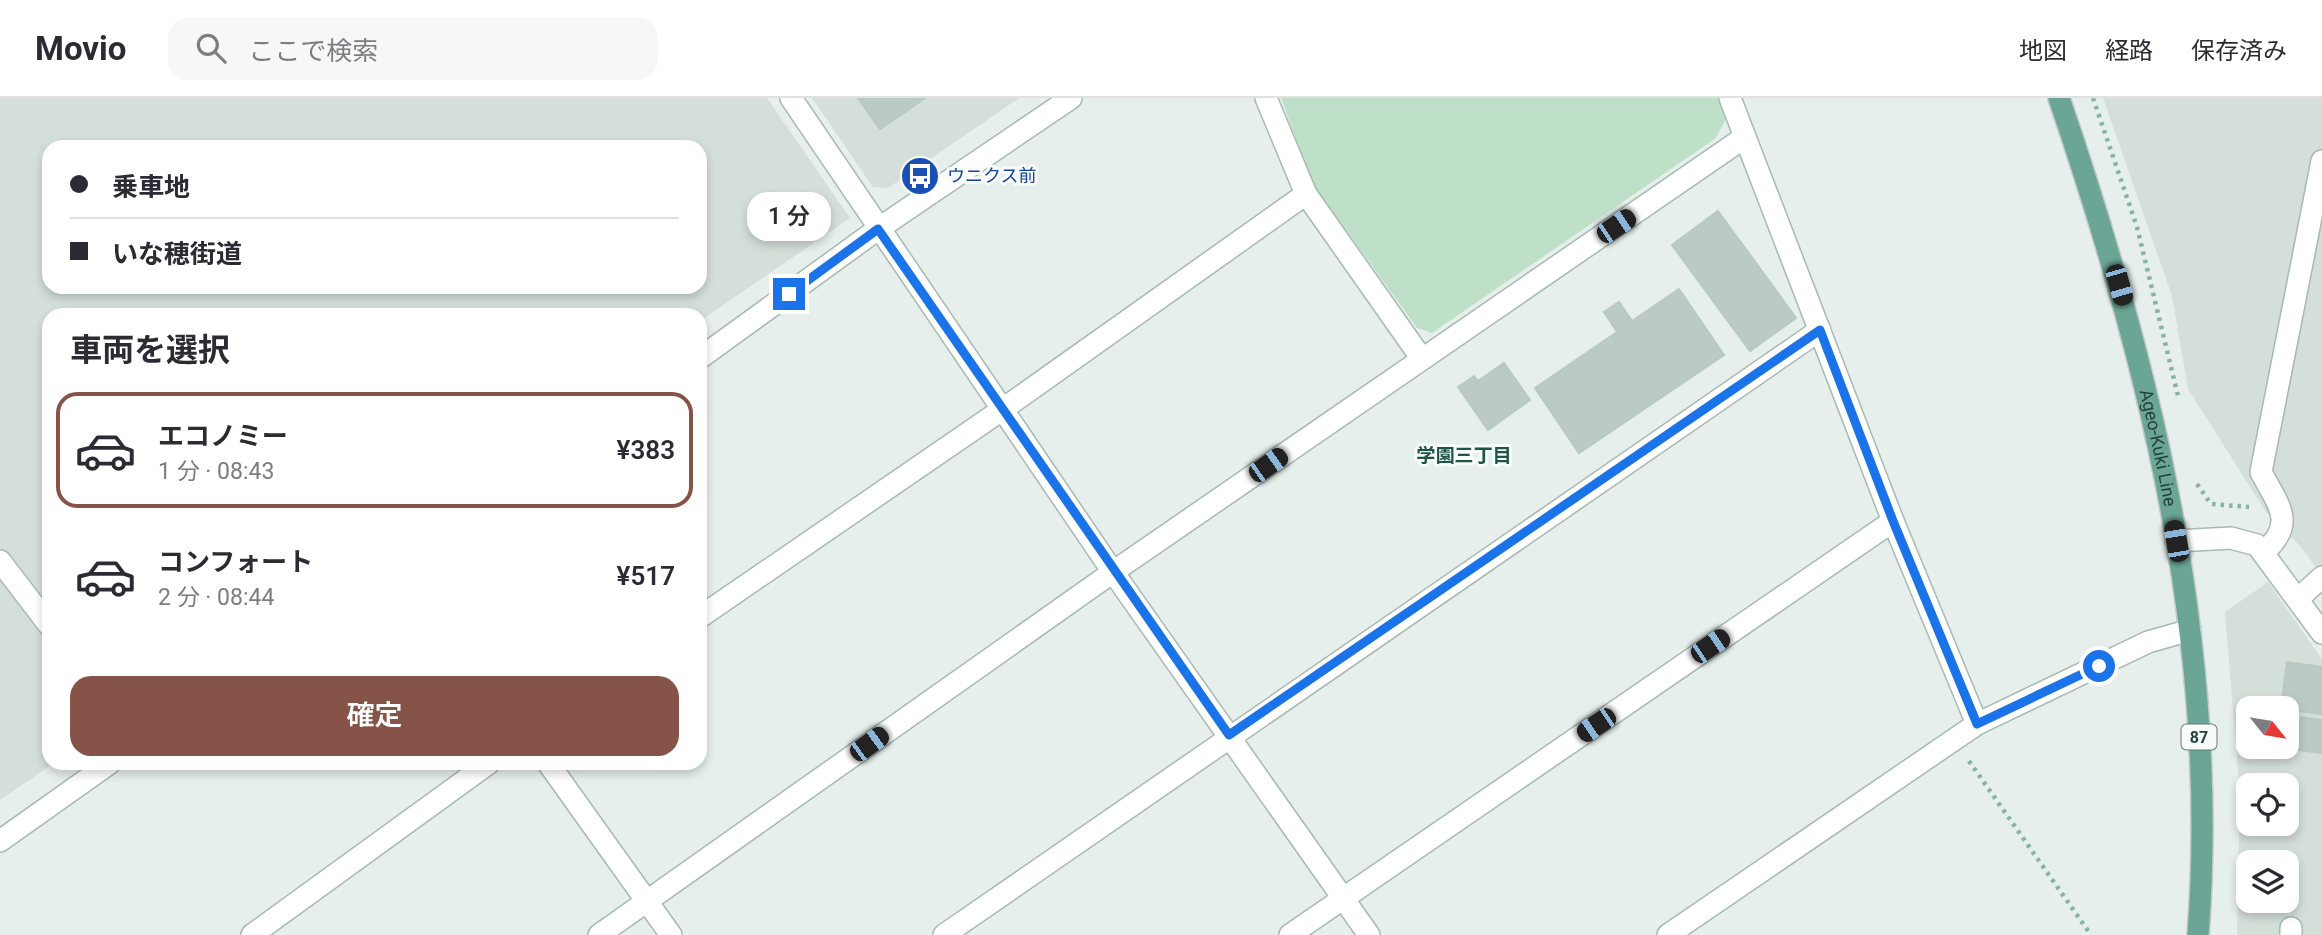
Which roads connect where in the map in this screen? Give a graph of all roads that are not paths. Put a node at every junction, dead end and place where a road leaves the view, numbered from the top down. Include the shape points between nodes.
1 (791, 98) edge
2 (1071, 98) edge
3 (1266, 98) edge
4 (1730, 98) edge
5 (2059, 98) edge
6 (1745, 137) junction
7 (2322, 161) edge
8 (1306, 194) junction
9 (878, 229) junction
10 (1820, 330) junction
11 (707, 353) edge
12 (1422, 359) junction
13 (1003, 409) junction
14 (1893, 521) junction
15 (2176, 541) junction
16 (2264, 552) junction
17 (0, 561) edge
18 (1113, 572) junction
19 (2322, 577) edge
20 (2298, 598) junction
21 (707, 612) edge
22 (42, 616) edge
23 (2190, 630) junction
24 (2322, 633) edge
25 (1977, 724) junction
26 (1229, 735) junction
27 (100, 770) edge
28 (479, 770) edge
29 (553, 770) edge
30 (0, 841) edge
31 (1344, 897) junction
32 (648, 901) junction
33 (252, 935) edge
34 (600, 935) edge
35 (671, 935) edge
36 (944, 935) edge
37 (1290, 935) edge
38 (1369, 935) edge
39 (1668, 935) edge
40 (2198, 935) edge

1 - 9 street
2 - 9 street
3 - 8 street
4 - 6 street
5 - 15 main road, Ageo-Kuki Line / 87 via 2126,308
6 - 10 street
6 - 12 street
7 - 16 street via 2261,472 2284,525 2279,539
8 - 12 street
8 - 13 street
9 - 11 street
9 - 13 street
10 - 14 street
10 - 26 street
12 - 18 street
13 - 18 street
13 - 21 street
14 - 25 street
14 - 31 street
15 - 16 street via 2231,538 2257,545
15 - 23 main road, Ageo-Kuki Line / 87
16 - 20 street
17 - 22 street
18 - 26 street
18 - 32 street
19 - 20 street
20 - 24 street
23 - 25 street via 2148,642
23 - 40 main road, Ageo-Kuki Line / 87 via 2203,822
25 - 39 street
26 - 31 street
26 - 36 street
27 - 30 street
28 - 33 street
29 - 32 street
31 - 37 street
31 - 38 street
32 - 34 street
32 - 35 street

